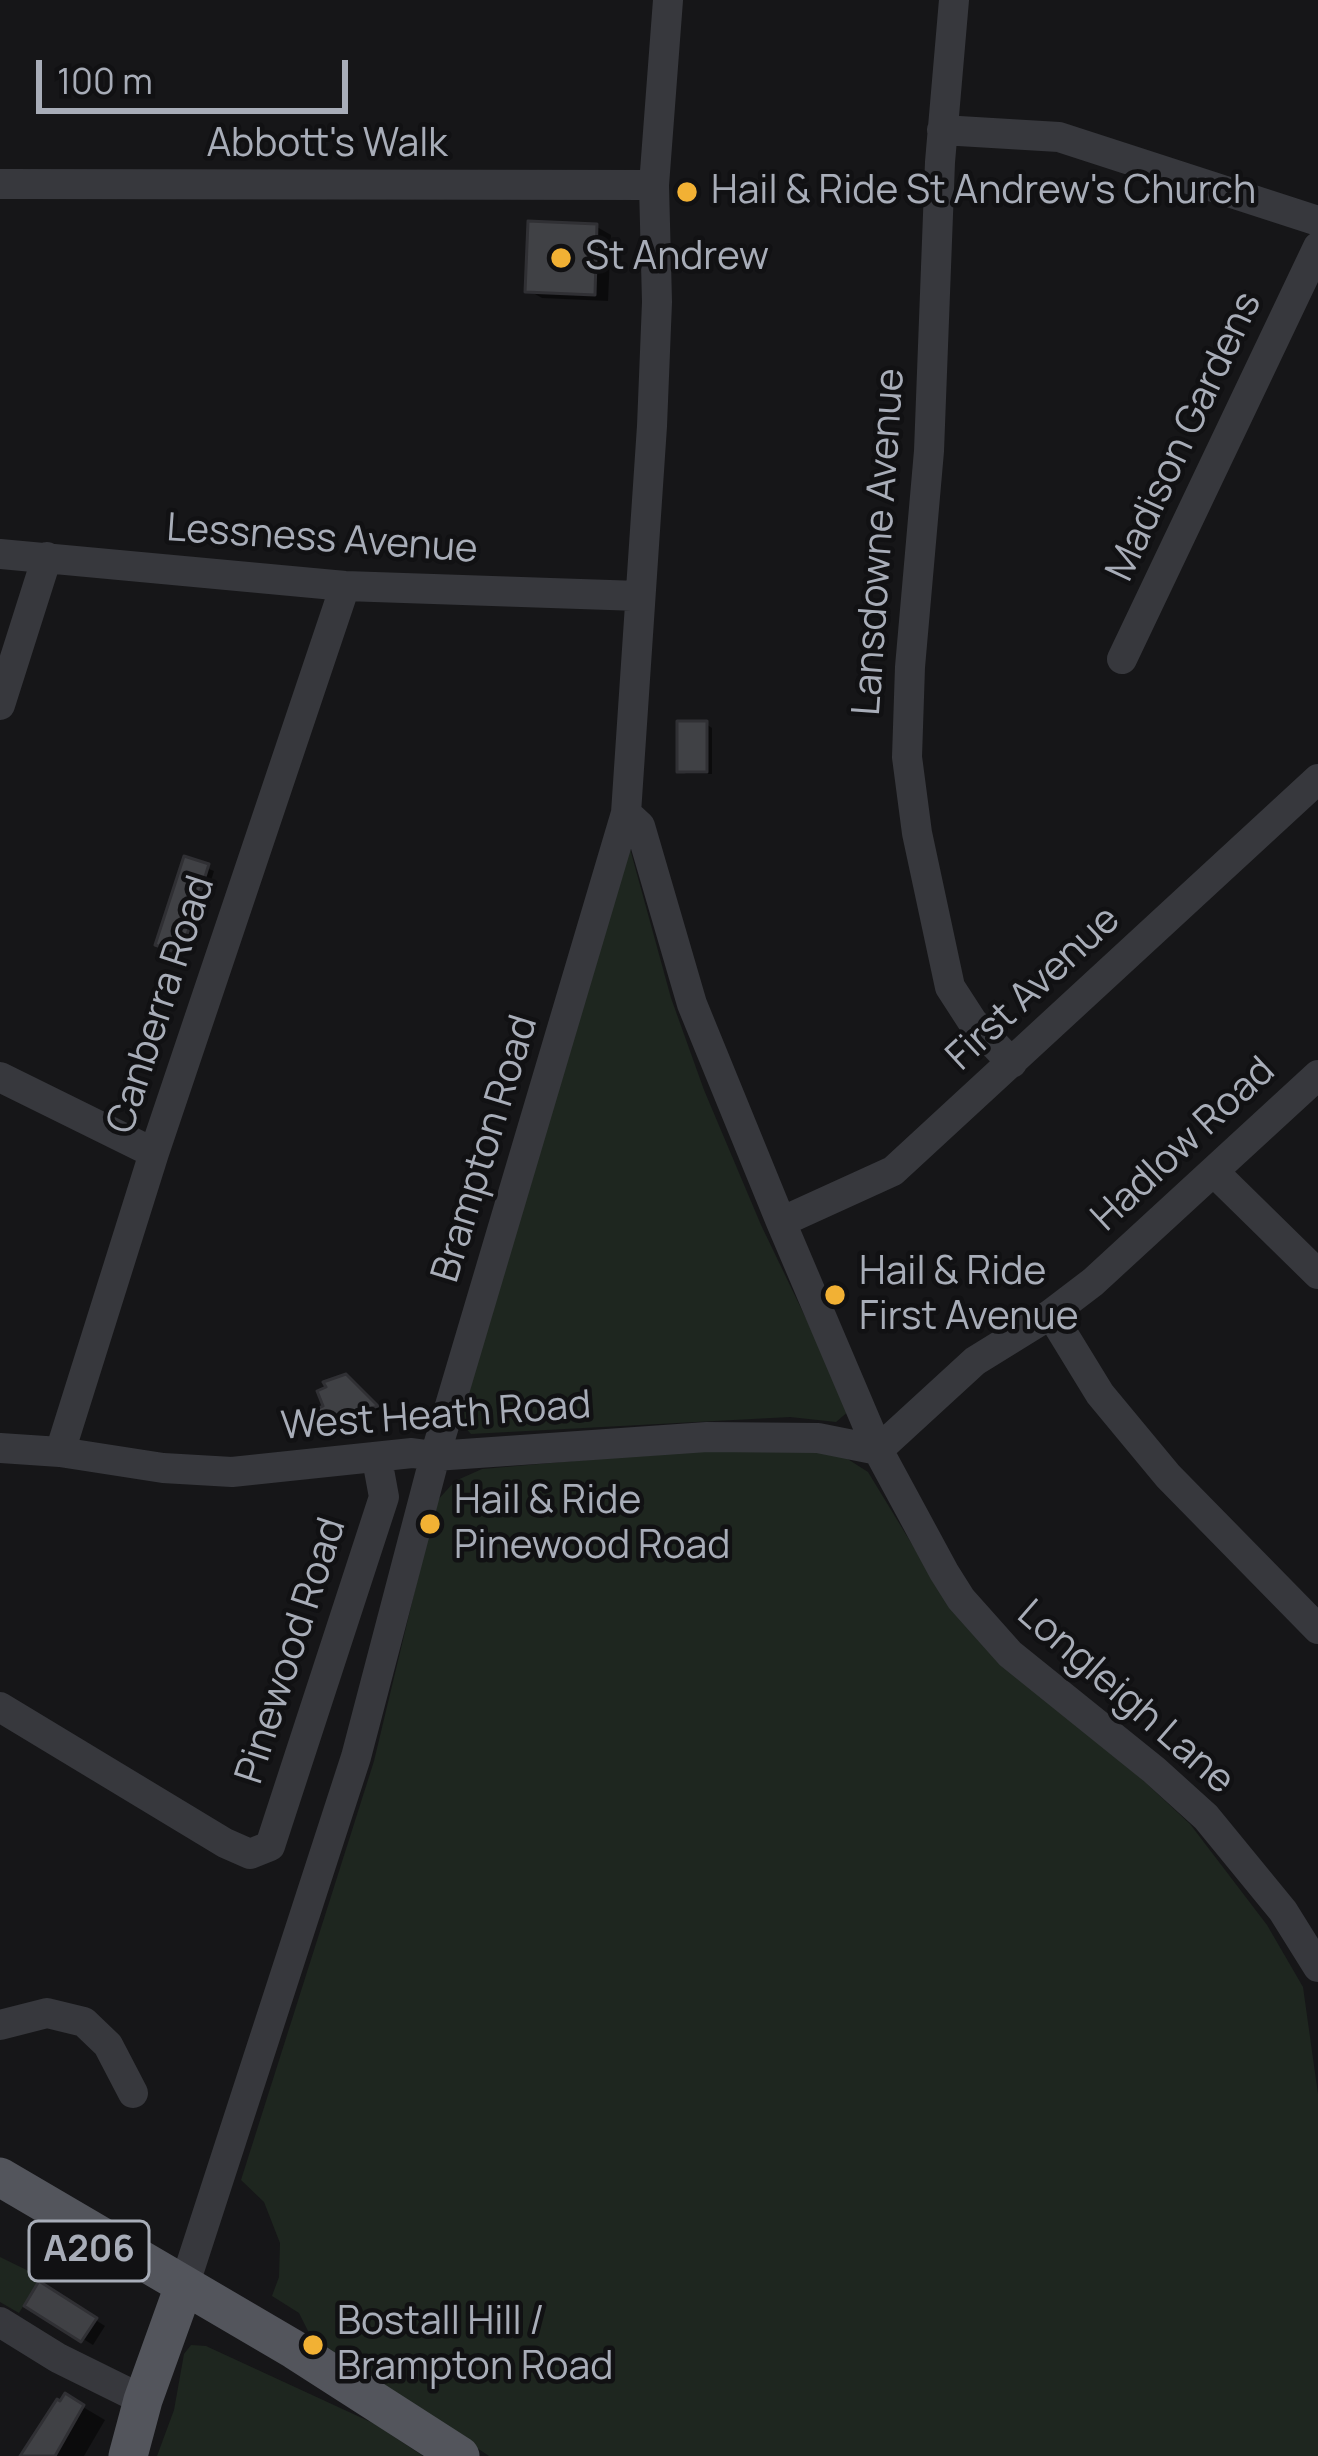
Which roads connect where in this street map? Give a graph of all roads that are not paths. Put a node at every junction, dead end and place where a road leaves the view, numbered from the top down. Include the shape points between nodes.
1 (668, 0) edge
2 (954, 0) edge
3 (942, 130) junction
4 (0, 184) edge
5 (654, 185) junction
6 (1318, 221) edge
7 (1318, 248) edge
8 (0, 554) edge
9 (46, 557) junction
10 (345, 586) junction
11 (639, 596) junction
12 (1122, 659) dead end
13 (0, 705) edge
14 (1318, 779) edge
15 (626, 813) junction
16 (1012, 1063) junction
17 (1318, 1075) edge
18 (0, 1077) edge
19 (154, 1153) junction
20 (1214, 1172) junction
21 (781, 1222) junction
22 (1318, 1274) edge
23 (1051, 1314) junction
24 (0, 1448) edge
25 (878, 1450) junction
26 (61, 1452) junction
27 (435, 1456) junction
28 (376, 1459) junction
29 (1318, 1629) edge
30 (0, 1707) edge
31 (1318, 1967) edge
32 (0, 2025) edge
33 (133, 2092) dead end
34 (0, 2177) edge
35 (0, 2202) edge
36 (181, 2295) junction
37 (0, 2322) edge
38 (143, 2400) junction
39 (128, 2456) edge
40 (460, 2456) edge

1 - 5 street, Brampton Road
2 - 3 street, Lansdowne Avenue
3 - 6 street via 1059,137
3 - 16 street, Lansdowne Avenue via 907,757 950,987
4 - 5 street, Abbott's Walk
5 - 11 street, Brampton Road via 657,302
7 - 12 street, Madison Gardens
8 - 9 street, Lessness Avenue
9 - 10 street, Lessness Avenue
9 - 13 street
10 - 11 street, Lessness Avenue
10 - 19 street, Canberra Road
11 - 15 street, Brampton Road
14 - 16 street, First Avenue
15 - 21 street, Longleigh Lane via 640,826 692,1004
15 - 27 street, Brampton Road
16 - 21 street, First Avenue via 893,1172
17 - 20 street, Hadlow Road
18 - 19 street
19 - 26 street, Canberra Road
20 - 22 street
20 - 23 street, Hadlow Road
21 - 25 street, Longleigh Lane
23 - 25 street, Hadlow Road via 975,1361
23 - 29 street via 1100,1394 1168,1476
24 - 26 street, West Heath Road
25 - 27 street, West Heath Road via 818,1438 725,1437
25 - 31 street, Longleigh Lane via 944,1572 985,1628 1206,1817
26 - 28 street, West Heath Road via 232,1472
27 - 28 street, West Heath Road
27 - 36 street, Brampton Road via 342,1802
28 - 30 street, Pinewood Road via 384,1497 270,1846 250,1854 225,1843
32 - 33 street via 47,2013 84,2022 108,2045
34 - 36 main road, A206
35 - 36 main road, A206
36 - 38 main road
36 - 40 main road, A206 via 286,2361 323,2370
37 - 38 street
38 - 39 main road

